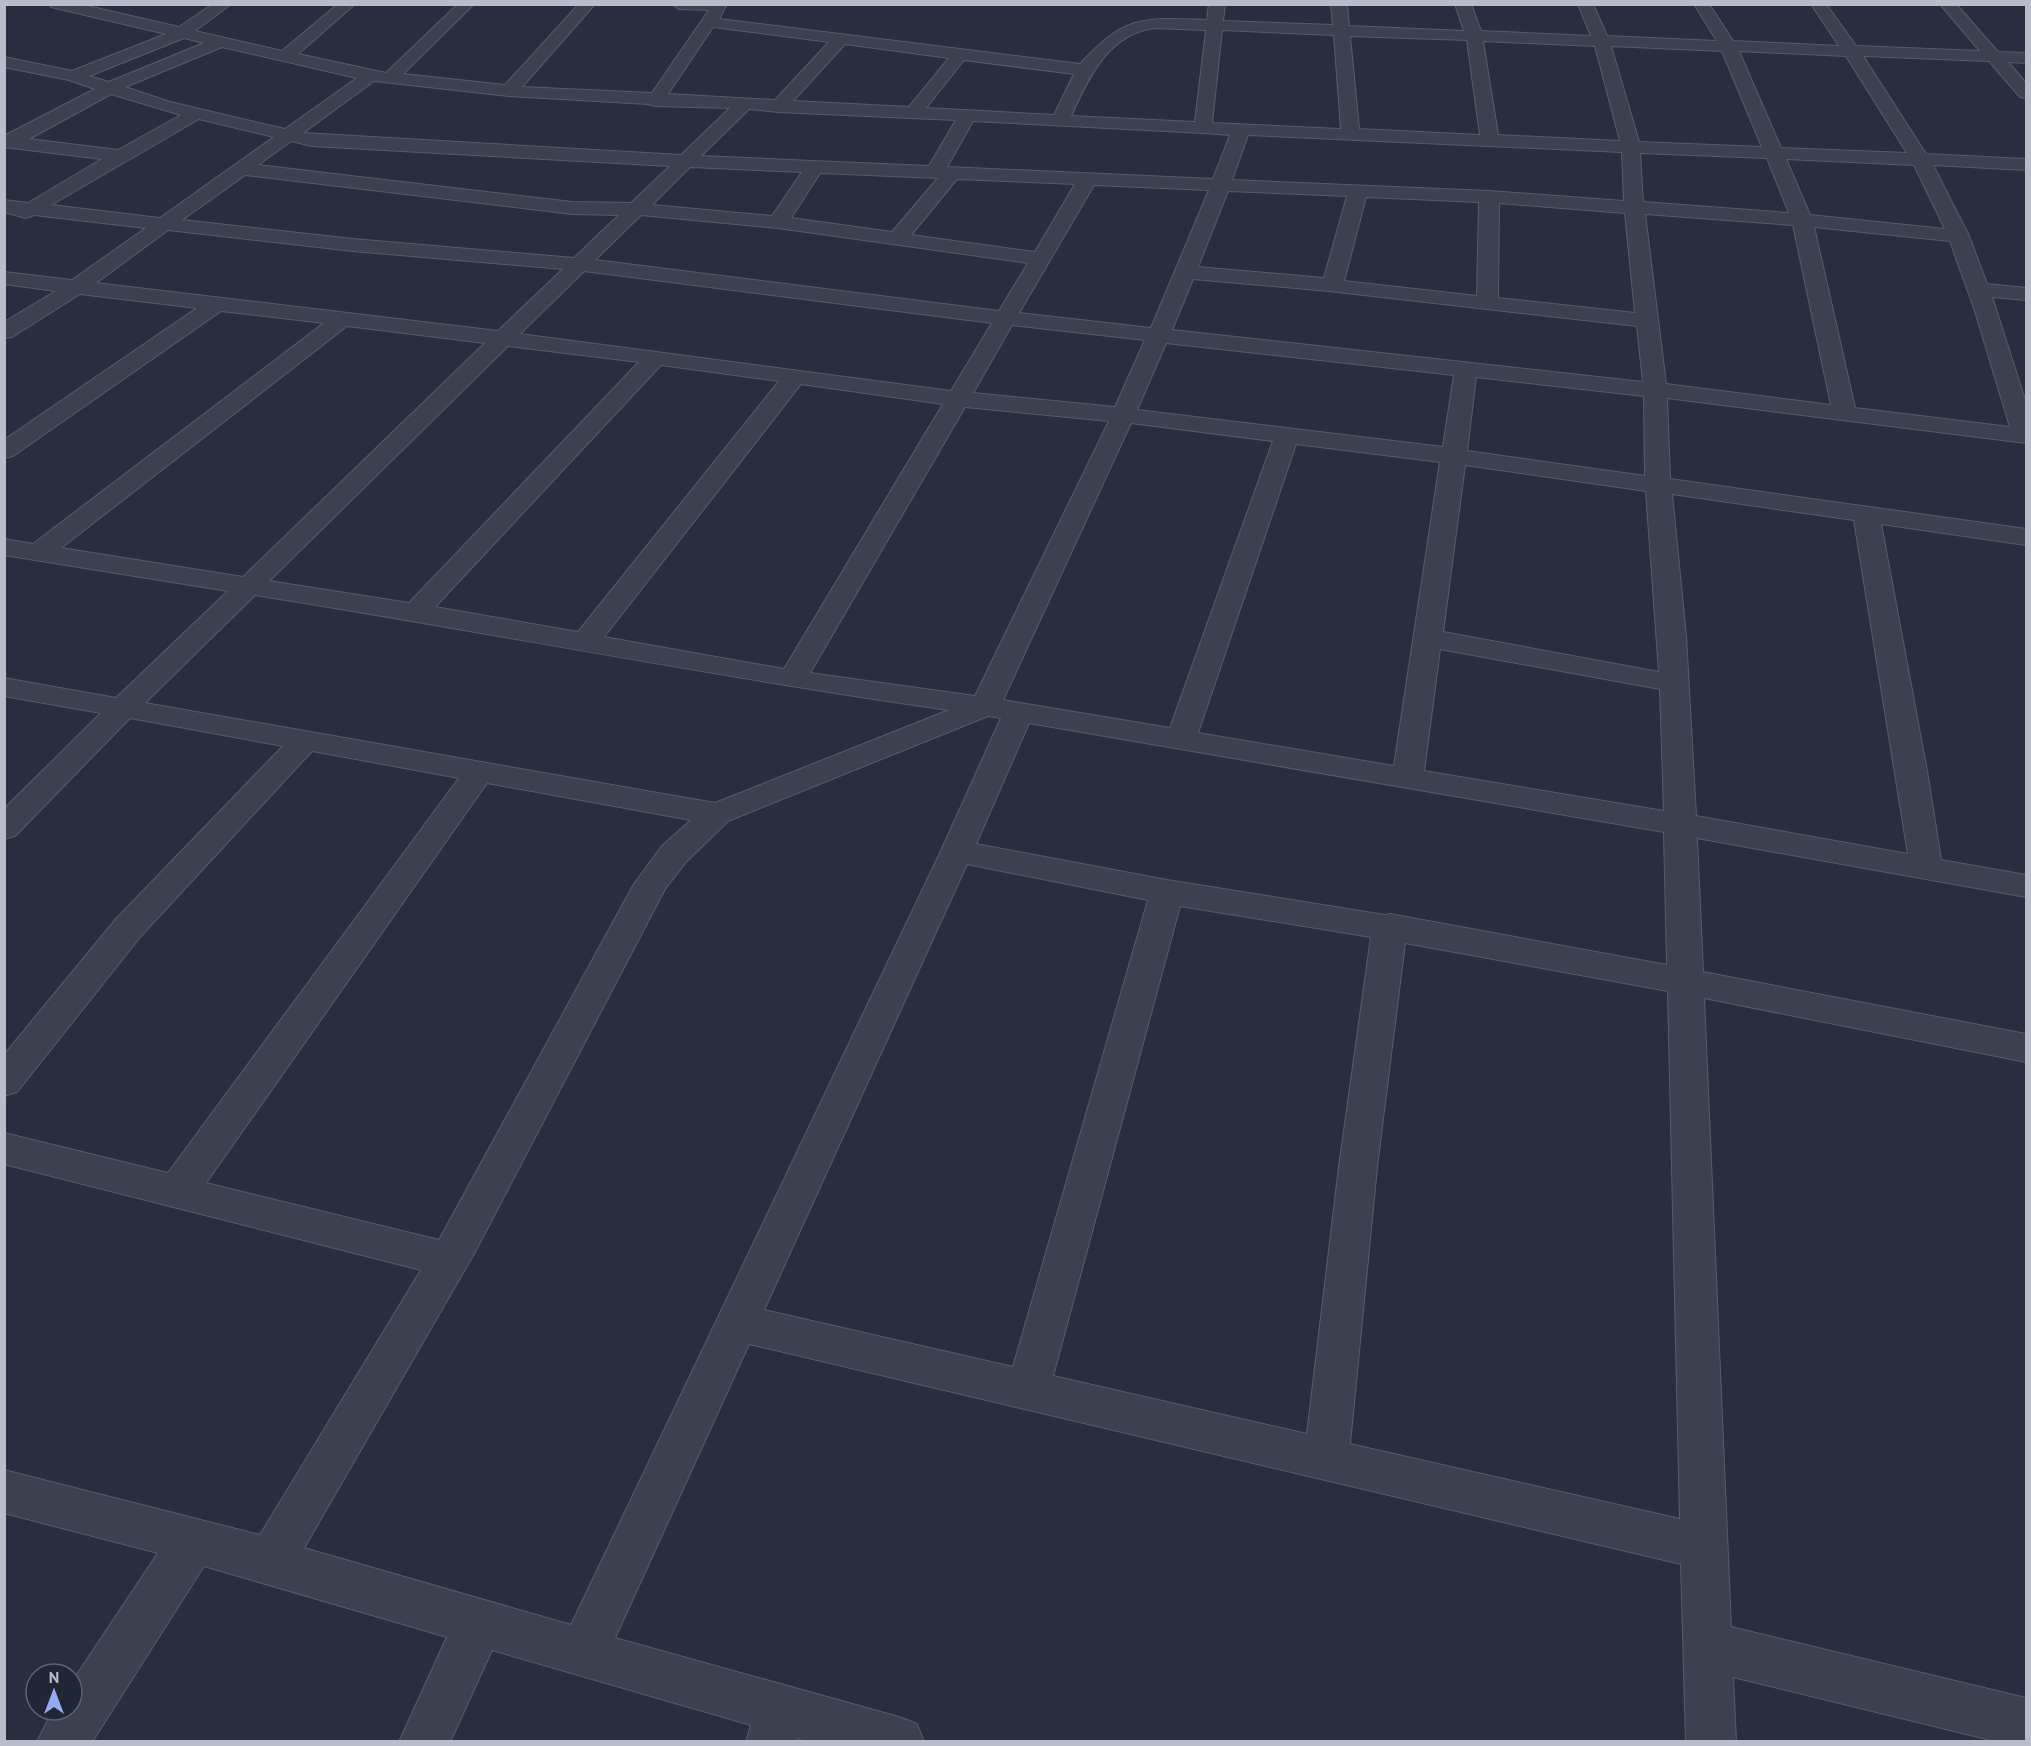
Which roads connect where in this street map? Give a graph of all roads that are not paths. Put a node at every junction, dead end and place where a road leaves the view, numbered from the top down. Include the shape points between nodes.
1 (56, 4) edge
2 (224, 4) edge
3 (348, 4) edge
4 (467, 4) edge
5 (588, 4) edge
6 (679, 4) edge
7 (1217, 4) edge
8 (1339, 4) edge
9 (1463, 4) edge
10 (1585, 4) edge
11 (1701, 4) edge
12 (1818, 4) edge
13 (1947, 4) edge
14 (721, 5) edge
15 (105, 9) edge
16 (709, 22) junction
17 (1215, 26) junction
18 (1341, 30) junction
19 (180, 34) junction
20 (1474, 35) junction
21 (841, 39) junction
22 (222, 41) junction
23 (1602, 42) junction
24 (1729, 47) junction
25 (1852, 52) junction
26 (960, 54) junction
27 (287, 55) junction
28 (1995, 56) junction
29 (2026, 57) edge
30 (4, 62) edge
31 (38, 68) junction
32 (1084, 70) junction
33 (73, 76) junction
34 (380, 77) junction
35 (11, 80) dead end
36 (109, 88) junction
37 (509, 91) junction
38 (2026, 93) edge
39 (655, 101) junction
40 (742, 105) junction
41 (778, 107) junction
42 (913, 113) junction
43 (195, 114) junction
44 (967, 116) junction
45 (1060, 120) junction
46 (1203, 128) junction
47 (1242, 129) junction
48 (1350, 134) junction
49 (287, 135) junction
50 (1490, 140) junction
51 (7, 142) edge
52 (1630, 147) junction
53 (1774, 153) junction
54 (121, 156) junction
55 (1919, 160) junction
56 (685, 161) junction
57 (2026, 164) edge
58 (814, 166) junction
59 (240, 169) junction
60 (945, 171) junction
61 (1088, 179) junction
62 (1222, 184) junction
63 (1359, 190) junction
64 (1489, 197) junction
65 (4, 206) edge
66 (1634, 207) junction
67 (31, 209) junction
68 (634, 209) junction
69 (1802, 220) junction
70 (778, 222) junction
71 (163, 224) junction
72 (4, 225) edge
73 (1959, 236) junction
74 (897, 239) junction
75 (1040, 259) junction
76 (578, 264) junction
77 (1186, 272) junction
78 (4, 278) edge
79 (1334, 285) junction
80 (76, 286) junction
81 (1978, 289) junction
82 (2026, 294) edge
83 (1487, 304) junction
84 (215, 305) junction
85 (1004, 318) junction
86 (344, 319) junction
87 (1647, 321) junction
88 (4, 332) edge
89 (1162, 334) junction
90 (501, 339) junction
91 (656, 357) junction
92 (1466, 369) junction
93 (795, 376) junction
94 (1655, 390) junction
95 (960, 399) junction
96 (1845, 414) junction
97 (1124, 415) junction
98 (1286, 436) junction
99 (2026, 436) edge
100 (4, 451) edge
101 (1453, 456) junction
102 (1658, 484) junction
103 (1866, 513) junction
104 (2026, 537) edge
105 (4, 547) edge
106 (39, 552) junction
107 (250, 585) junction
108 (415, 612) junction
109 (1427, 638) junction
110 (585, 642) junction
111 (792, 679) junction
112 (1674, 683) junction
113 (4, 687) edge
114 (123, 708) junction
115 (1002, 709) junction
116 (1181, 739) junction
117 (305, 741) junction
118 (480, 771) junction
119 (1408, 777) junction
120 (717, 814) junction
121 (1680, 824) junction
122 (4, 828) edge
123 (957, 851) junction
124 (1926, 868) junction
125 (2026, 886) edge
126 (1167, 892) junction
127 (1390, 926) junction
128 (1687, 983) junction
129 (2026, 1048) edge
130 (4, 1082) edge
131 (4, 1148) edge
132 (177, 1192) junction
133 (449, 1260) junction
134 (739, 1323) junction
135 (1028, 1390) junction
136 (1326, 1459) junction
137 (4, 1491) edge
138 (193, 1541) junction
139 (1706, 1547) junction
140 (271, 1561) junction
141 (479, 1623) junction
142 (1708, 1646) junction
143 (583, 1653) junction
144 (2026, 1723) edge
145 (777, 1725) edge
146 (62, 1742) edge
147 (424, 1742) edge
148 (900, 1742) edge
149 (1711, 1742) edge

1 - 15 street
2 - 19 street
3 - 27 street
4 - 34 street
5 - 37 street
6 - 14 street
7 - 17 street
8 - 18 street
9 - 20 street
10 - 23 street
11 - 24 street
12 - 25 street
13 - 28 street
14 - 16 street
15 - 19 street
16 - 21 street
16 - 39 street
17 - 18 street
17 - 32 street via 1138,23 1109,41
17 - 46 street
18 - 20 street
18 - 48 street
19 - 22 street
19 - 33 street
20 - 23 street
20 - 50 street
21 - 26 street
21 - 41 street
22 - 27 street
22 - 36 street
23 - 24 street
23 - 52 street
24 - 25 street
24 - 53 street
25 - 28 street
25 - 55 street
26 - 32 street
26 - 42 street
27 - 34 street
28 - 29 street
28 - 38 street
30 - 31 street
31 - 33 street
31 - 35 street
32 - 45 street
33 - 36 street
34 - 37 street
34 - 49 street
36 - 43 street
36 - 51 street
37 - 39 street
39 - 40 street
40 - 41 street
40 - 56 street
41 - 42 street
42 - 44 street
43 - 49 street
43 - 54 street
44 - 45 street
44 - 60 street
45 - 46 street
46 - 47 street
47 - 48 street
47 - 62 street
48 - 50 street
49 - 56 street via 312,141
49 - 59 street
50 - 52 street
51 - 54 street
52 - 53 street
52 - 66 street
53 - 55 street
53 - 69 street
54 - 67 street
55 - 57 street
55 - 73 street
56 - 58 street
56 - 68 street
58 - 60 street
58 - 70 street
59 - 68 street via 572,208
59 - 71 street
60 - 61 street
60 - 74 street
61 - 62 street
61 - 75 street
62 - 63 street
62 - 77 street
63 - 64 street
63 - 79 street via 1347,221
64 - 66 street
64 - 83 street
65 - 67 street
66 - 69 street
66 - 87 street
67 - 71 street
67 - 72 street
68 - 70 street
68 - 76 street
69 - 73 street
69 - 96 street
70 - 74 street
71 - 76 street
71 - 80 street
73 - 81 street
74 - 75 street
75 - 85 street
76 - 85 street
76 - 90 street
77 - 79 street
77 - 89 street
78 - 80 street
79 - 83 street
80 - 84 street
80 - 88 street
81 - 82 street
81 - 99 street
83 - 87 street
84 - 86 street
84 - 100 street
85 - 89 street
85 - 95 street
86 - 90 street
86 - 106 street
87 - 94 street
89 - 92 street
89 - 97 street
90 - 91 street
90 - 107 street
91 - 93 street
91 - 108 street
92 - 94 street
92 - 101 street
93 - 95 street
93 - 110 street
94 - 96 street
94 - 102 street
95 - 97 street
95 - 111 street
96 - 99 street
97 - 98 street
97 - 115 street via 1041,593
98 - 101 street
98 - 116 street
101 - 102 street
101 - 109 street
102 - 103 street
102 - 112 street
103 - 104 street
103 - 124 street
105 - 106 street
106 - 107 street
107 - 108 street
107 - 114 street
108 - 110 street
109 - 112 street
109 - 119 street
110 - 111 street
111 - 115 street
112 - 121 street
113 - 114 street
114 - 117 street
114 - 122 street
115 - 116 street
115 - 120 street
115 - 123 street
116 - 119 street
117 - 118 street
117 - 130 street via 129,928
118 - 120 street
118 - 132 street
119 - 121 street
120 - 133 street via 674,854 651,884
121 - 124 street
121 - 128 street
123 - 126 street
123 - 134 street
124 - 125 street
126 - 127 street
126 - 135 street
127 - 128 street
127 - 136 street via 1358,1167
128 - 129 street
128 - 139 street
131 - 132 street
132 - 133 street
133 - 140 street
134 - 135 street
134 - 143 street
135 - 136 street
136 - 139 street
137 - 138 street
138 - 140 street
138 - 146 street
139 - 142 street
140 - 141 street
141 - 143 street
141 - 147 street
142 - 144 street
142 - 149 street
143 - 145 street
145 - 148 street

